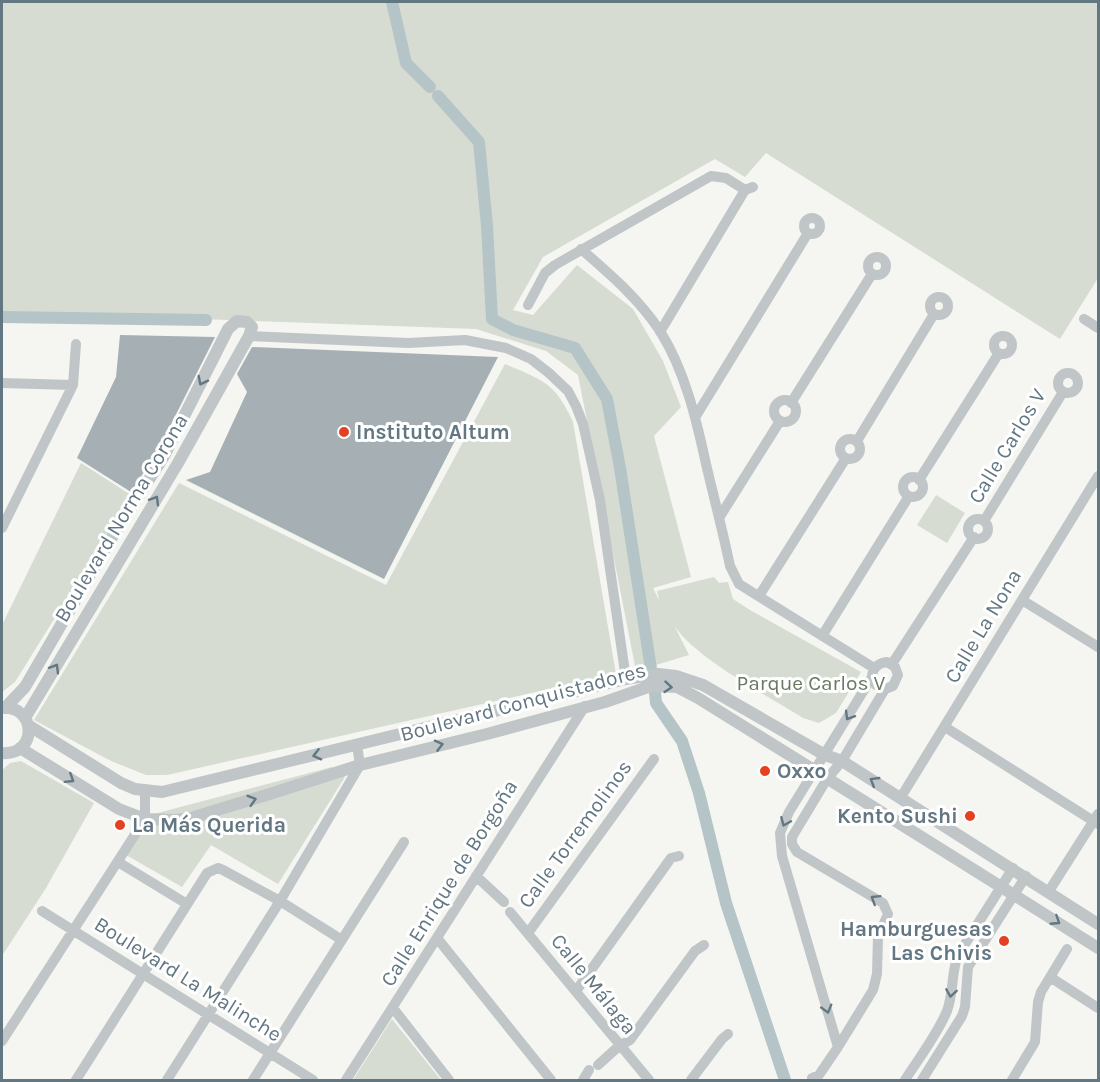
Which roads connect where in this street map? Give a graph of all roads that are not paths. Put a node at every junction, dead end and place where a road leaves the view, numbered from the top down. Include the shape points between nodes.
1 (808, 233) dead end
2 (581, 249) junction
3 (872, 274) dead end
4 (528, 305) dead end
5 (934, 314) dead end
6 (1084, 319) dead end
7 (1098, 328) edge
8 (660, 332) junction
9 (249, 336) junction
10 (76, 344) dead end
11 (999, 353) dead end
12 (2, 383) edge
13 (74, 385) junction
14 (1063, 392) dead end
15 (696, 416) junction
16 (164, 456) junction
17 (178, 463) junction
18 (1098, 476) edge
19 (719, 518) junction
20 (2, 528) edge
21 (759, 596) junction
22 (1022, 600) junction
23 (822, 636) junction
24 (1098, 647) edge
25 (892, 664) junction
26 (873, 672) junction
27 (626, 679) junction
28 (885, 689) junction
29 (585, 706) junction
30 (3, 708) edge
31 (26, 722) junction
32 (945, 727) junction
33 (357, 745) junction
34 (20, 748) junction
35 (2, 754) edge
36 (825, 755) junction
37 (654, 759) dead end
38 (842, 761) junction
39 (360, 765) junction
40 (814, 772) junction
41 (827, 779) junction
42 (145, 791) junction
43 (901, 797) junction
44 (146, 819) junction
45 (1097, 820) edge
46 (404, 842) dead end
47 (792, 844) junction
48 (780, 845) junction
49 (679, 856) dead end
50 (118, 862) junction
51 (1013, 868) junction
52 (476, 876) junction
53 (1026, 876) junction
54 (1002, 885) junction
55 (1049, 891) junction
56 (1015, 894) junction
57 (280, 901) junction
58 (504, 902) dead end
59 (187, 904) junction
60 (42, 910) dead end
61 (510, 912) dead end
62 (1098, 924) edge
63 (74, 930) junction
64 (528, 933) junction
65 (437, 938) junction
66 (342, 940) junction
67 (704, 945) dead end
68 (1098, 948) edge
69 (1067, 949) dead end
70 (143, 974) junction
71 (1050, 977) junction
72 (576, 991) junction
73 (393, 1008) junction
74 (1098, 1008) edge
75 (208, 1015) junction
76 (728, 1034) dead end
77 (2, 1041) edge
78 (619, 1046) junction
79 (838, 1047) junction
80 (270, 1054) junction
81 (812, 1078) dead end
82 (76, 1080) edge
83 (167, 1080) edge
84 (253, 1080) edge
85 (313, 1080) edge
86 (346, 1080) edge
87 (449, 1080) edge
88 (551, 1080) edge
89 (583, 1080) edge
90 (649, 1080) edge
91 (691, 1080) edge
92 (905, 1080) edge
93 (922, 1080) edge
94 (1012, 1080) edge

1 - 15 street
2 - 4 street via 545,273
2 - 8 street via 640,304
2 - 8 street via 711,176 749,189
3 - 19 street via 791,402 796,408 795,416 790,421 780,421
5 - 21 street via 857,441 842,444 841,453 846,458
6 - 7 street
8 - 15 street
9 -> 16 street, Boulevard Norma Corona via 251,324 243,320 232,323
9 - 17 street, Boulevard Norma Corona
9 - 27 street via 408,343 465,340 506,348 531,359 568,391 583,424 600,500
10 - 13 street
11 - 23 street via 919,480 910,478 905,483 904,491 909,496
12 - 13 street
13 - 20 street
14 - 25 street, Calle Carlos V via 984,521 986,534 974,537
15 - 19 street
16 - 17 street
16 - 30 street, Boulevard Norma Corona via 25,687
31 -> 17 street, Boulevard Norma Corona
18 - 22 street, Calle La Nona
19 - 21 street via 734,576 739,584
21 - 23 street
22 - 24 street
22 - 32 street, Calle La Nona
23 - 26 street
25 - 26 street via 882,663
25 - 28 street via 897,679
26 - 28 street via 876,685
26 -> 36 street
27 - 33 street, Boulevard Conquistadores
27 - 36 street, Boulevard Conquistadores via 658,674 703,685
28 - 38 street
39 -> 29 street, Boulevard Conquistadores
29 -> 40 street, Boulevard Conquistadores via 651,687 677,687
29 - 52 street, Calle Enrique de Borgoña
30 - 31 street, Boulevard Conquistadores via 16,710
31 - 34 street, Boulevard Norma Corona via 28,738
31 - 42 street, Boulevard Conquistadores via 121,783
32 - 43 street, Calle La Nona
32 - 45 street
33 - 39 street
33 -> 42 street, Boulevard Conquistadores via 176,790
34 - 35 street
34 -> 44 street, Boulevard Conquistadores via 118,809
36 - 38 street, Boulevard Conquistadores
36 - 40 street
37 - 64 street, Calle Torremolinos
38 - 41 street
43 -> 38 street, Boulevard Conquistadores
44 -> 39 street, Boulevard Conquistadores via 191,818
39 - 57 street
40 - 41 street, Boulevard Conquistadores
40 -> 48 street via 782,824
41 - 47 street via 795,829
41 - 54 street, Boulevard Conquistadores
42 - 44 street
43 - 51 street, Boulevard Conquistadores
44 - 50 street
45 - 55 street
46 - 66 street
47 - 48 street
79 -> 47 street via 873,990 878,937 888,914 883,903 797,852
48 -> 79 street
49 - 72 street via 671,858
50 - 59 street
50 - 63 street
51 - 53 street, Boulevard Conquistadores
51 - 54 street
52 - 58 street
52 - 65 street, Calle Enrique de Borgoña
53 - 55 street, Boulevard Conquistadores
53 - 56 street
54 - 56 street, Boulevard Conquistadores
54 -> 92 street via 958,955 947,1010
55 - 62 street, Boulevard Conquistadores
56 -> 68 street, Boulevard Conquistadores
56 - 93 street via 968,968 962,1016
57 - 59 street via 218,868 207,873
57 - 66 street
57 - 75 street
59 - 70 street
60 - 63 street, Boulevard La Malinche
61 - 64 street, Calle Málaga
63 - 70 street, Boulevard La Malinche
63 - 77 street
64 - 72 street, Calle Málaga
65 - 73 street, Calle Enrique de Borgoña
65 - 88 street
66 - 80 street
67 - 78 street via 695,951 630,1040
69 - 71 street
70 - 75 street, Boulevard La Malinche
70 - 82 street
71 - 74 street
71 - 94 street via 1038,1002 1035,1042
72 - 78 street, Calle Málaga
73 - 86 street, Calle Enrique de Borgoña
73 - 87 street
75 - 80 street, Boulevard La Malinche
75 - 83 street
76 - 91 street
78 - 89 street
78 - 90 street, Calle Málaga
79 - 81 street via 819,1075
80 - 84 street
80 - 85 street, Boulevard La Malinche

